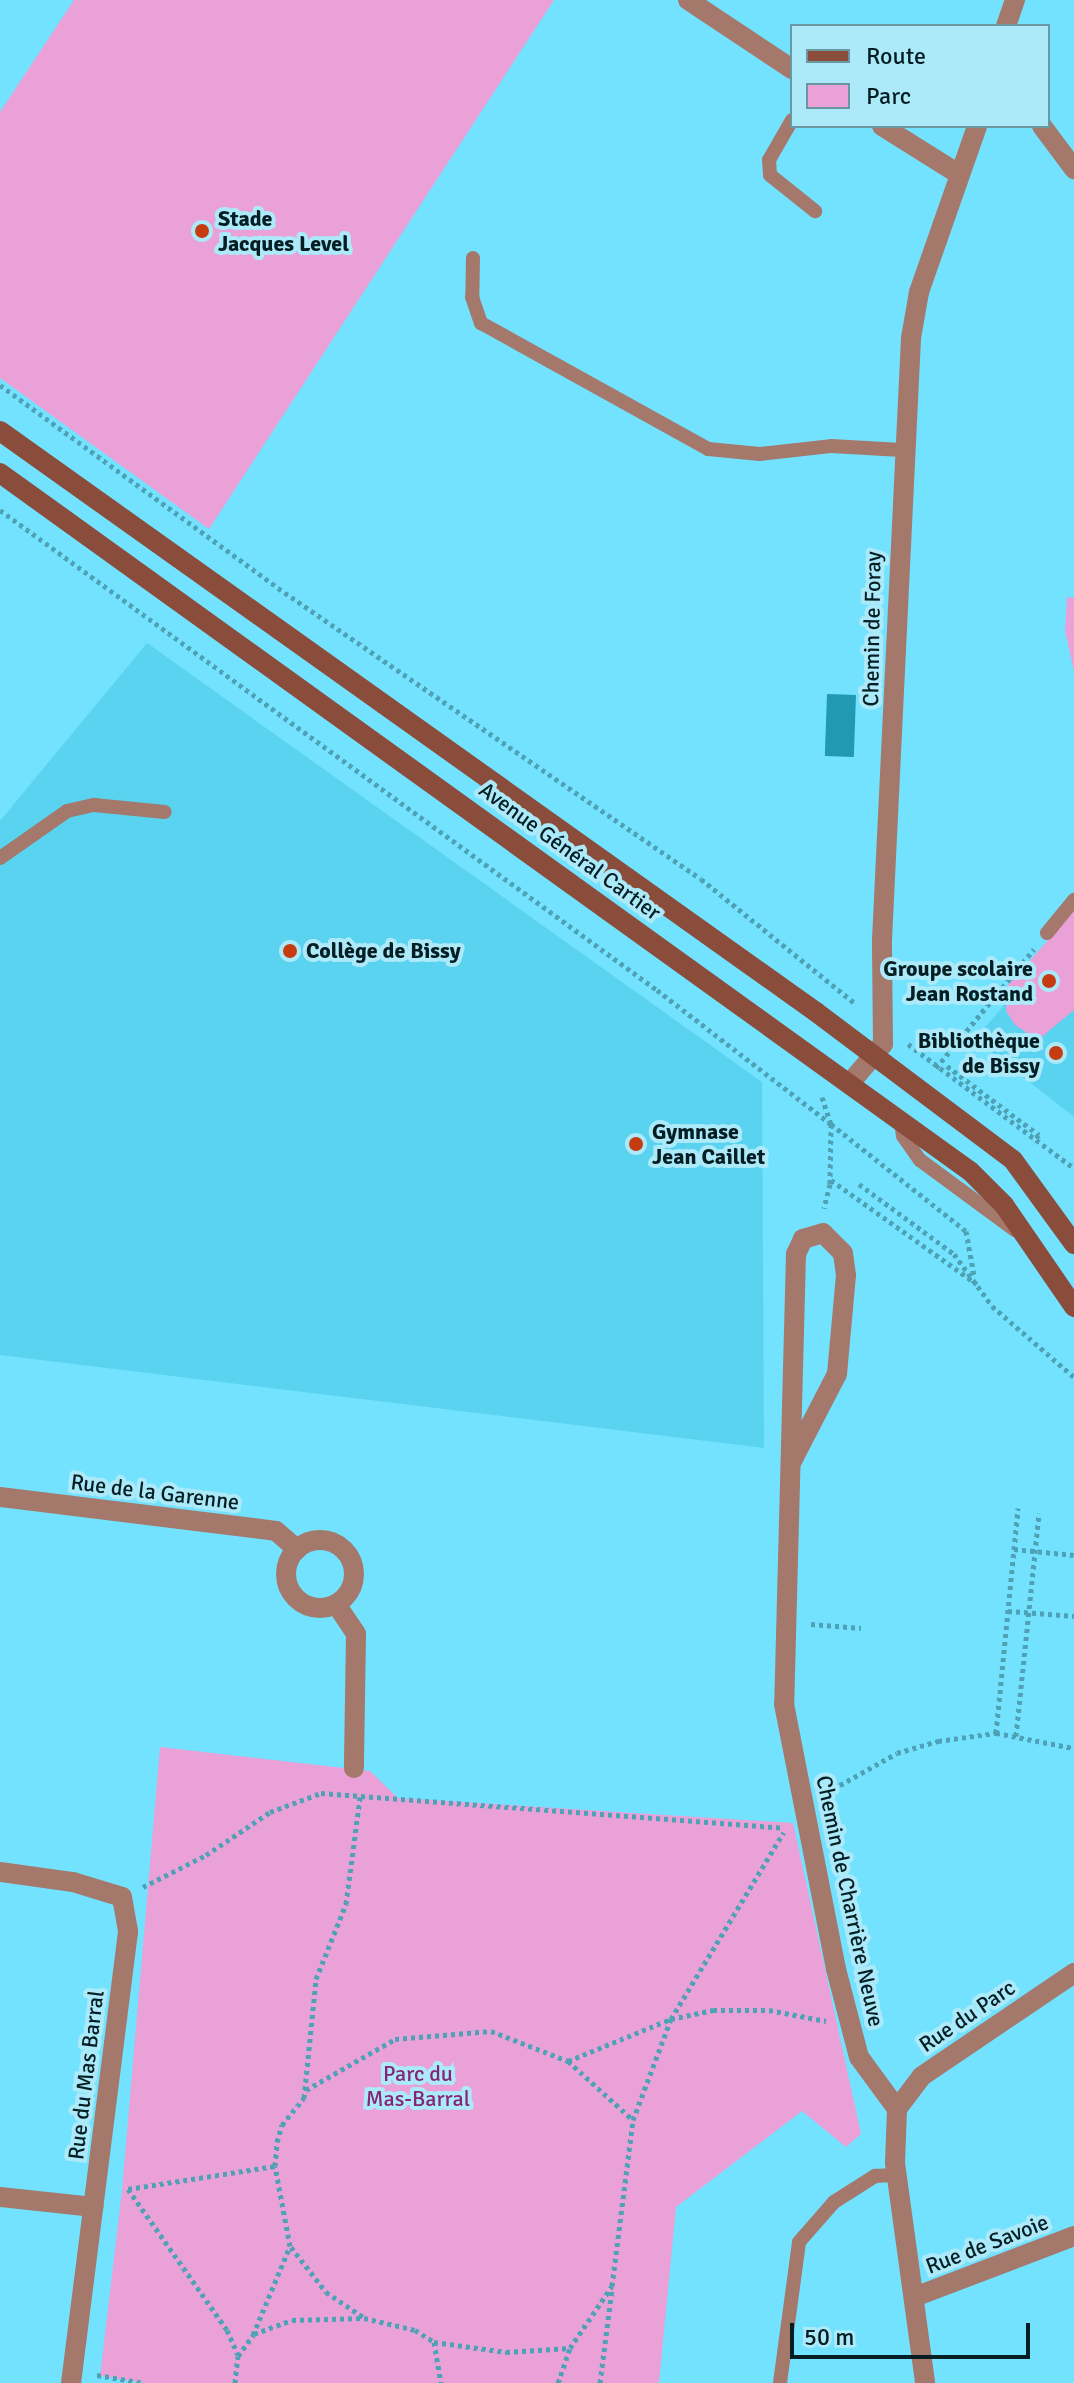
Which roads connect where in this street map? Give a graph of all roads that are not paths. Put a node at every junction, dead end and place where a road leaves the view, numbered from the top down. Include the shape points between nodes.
1 (688, 0) edge
2 (1015, 0) edge
3 (1007, 24) edge
4 (790, 68) edge
5 (790, 123) edge
6 (885, 128) edge
7 (976, 128) edge
8 (1043, 128) edge
9 (1074, 169) edge
10 (957, 173) junction
11 (815, 211) dead end
12 (473, 258) dead end
13 (0, 431) edge
14 (902, 450) junction
15 (0, 473) edge
16 (165, 812) dead end
17 (0, 858) edge
18 (1074, 900) edge
19 (1047, 933) road end
20 (872, 1056) junction
21 (851, 1082) junction
22 (901, 1120) junction
23 (1032, 1185) junction
24 (1004, 1205) junction
25 (1026, 1237) junction
26 (1074, 1244) edge
27 (1074, 1307) edge
28 (791, 1463) junction
29 (0, 1497) edge
30 (297, 1549) junction
31 (336, 1604) junction
32 (354, 1768) dead end
33 (0, 1872) edge
34 (1074, 1973) edge
35 (897, 2109) junction
36 (897, 2175) junction
37 (0, 2197) edge
38 (93, 2207) junction
39 (1074, 2236) edge
40 (917, 2296) junction
41 (72, 2377) edge
42 (780, 2383) edge
43 (925, 2383) edge

1 - 4 street
2 - 3 street
5 - 11 lane via 769,160 770,175
6 - 10 street
7 - 10 street, Chemin de Foray
8 - 9 street
10 - 14 street, Chemin de Foray via 919,292
12 - 14 lane via 472,297 481,323 708,449 760,454 831,446
13 - 20 main road, Avenue Général Cartier
14 - 20 street, Chemin de Foray via 882,940 884,1026 883,1044
15 - 21 main road, Avenue Général Cartier
16 - 17 lane via 94,805 67,811
18 - 19 lane
20 - 21 street, Chemin de Foray
20 - 23 main road, Avenue Général Cartier via 1013,1160
21 - 22 main road, Avenue Général Cartier
22 - 24 main road, Avenue Général Cartier via 970,1171
22 - 25 lane via 903,1136 920,1160
23 - 24 main road
23 - 26 main road, Avenue Général Cartier
24 - 25 main road, Avenue Général Cartier
25 - 27 main road, Avenue Général Cartier
28 - 28 street, Chemin de Charrière Neuve via 796,1254 803,1239 823,1233 843,1253 846,1275 837,1374
28 - 35 street, Chemin de Charrière Neuve via 784,1704 859,2057
29 - 30 street, Rue de la Garenne via 276,1531
30 - 31 street via 287,1567 289,1589 304,1604
30 - 31 street via 307,1542 330,1541 348,1554 355,1577
31 - 32 street via 356,1634
33 - 38 street, Rue du Mas Barral via 73,1882 122,1897 128,1932
34 - 35 street, Rue du Parc via 922,2076
35 - 36 street
36 - 40 street
36 - 42 lane via 875,2176 834,2202 799,2242
37 - 38 street
38 - 41 street, Rue du Mas Barral
39 - 40 street, Rue de Savoie
40 - 43 street

